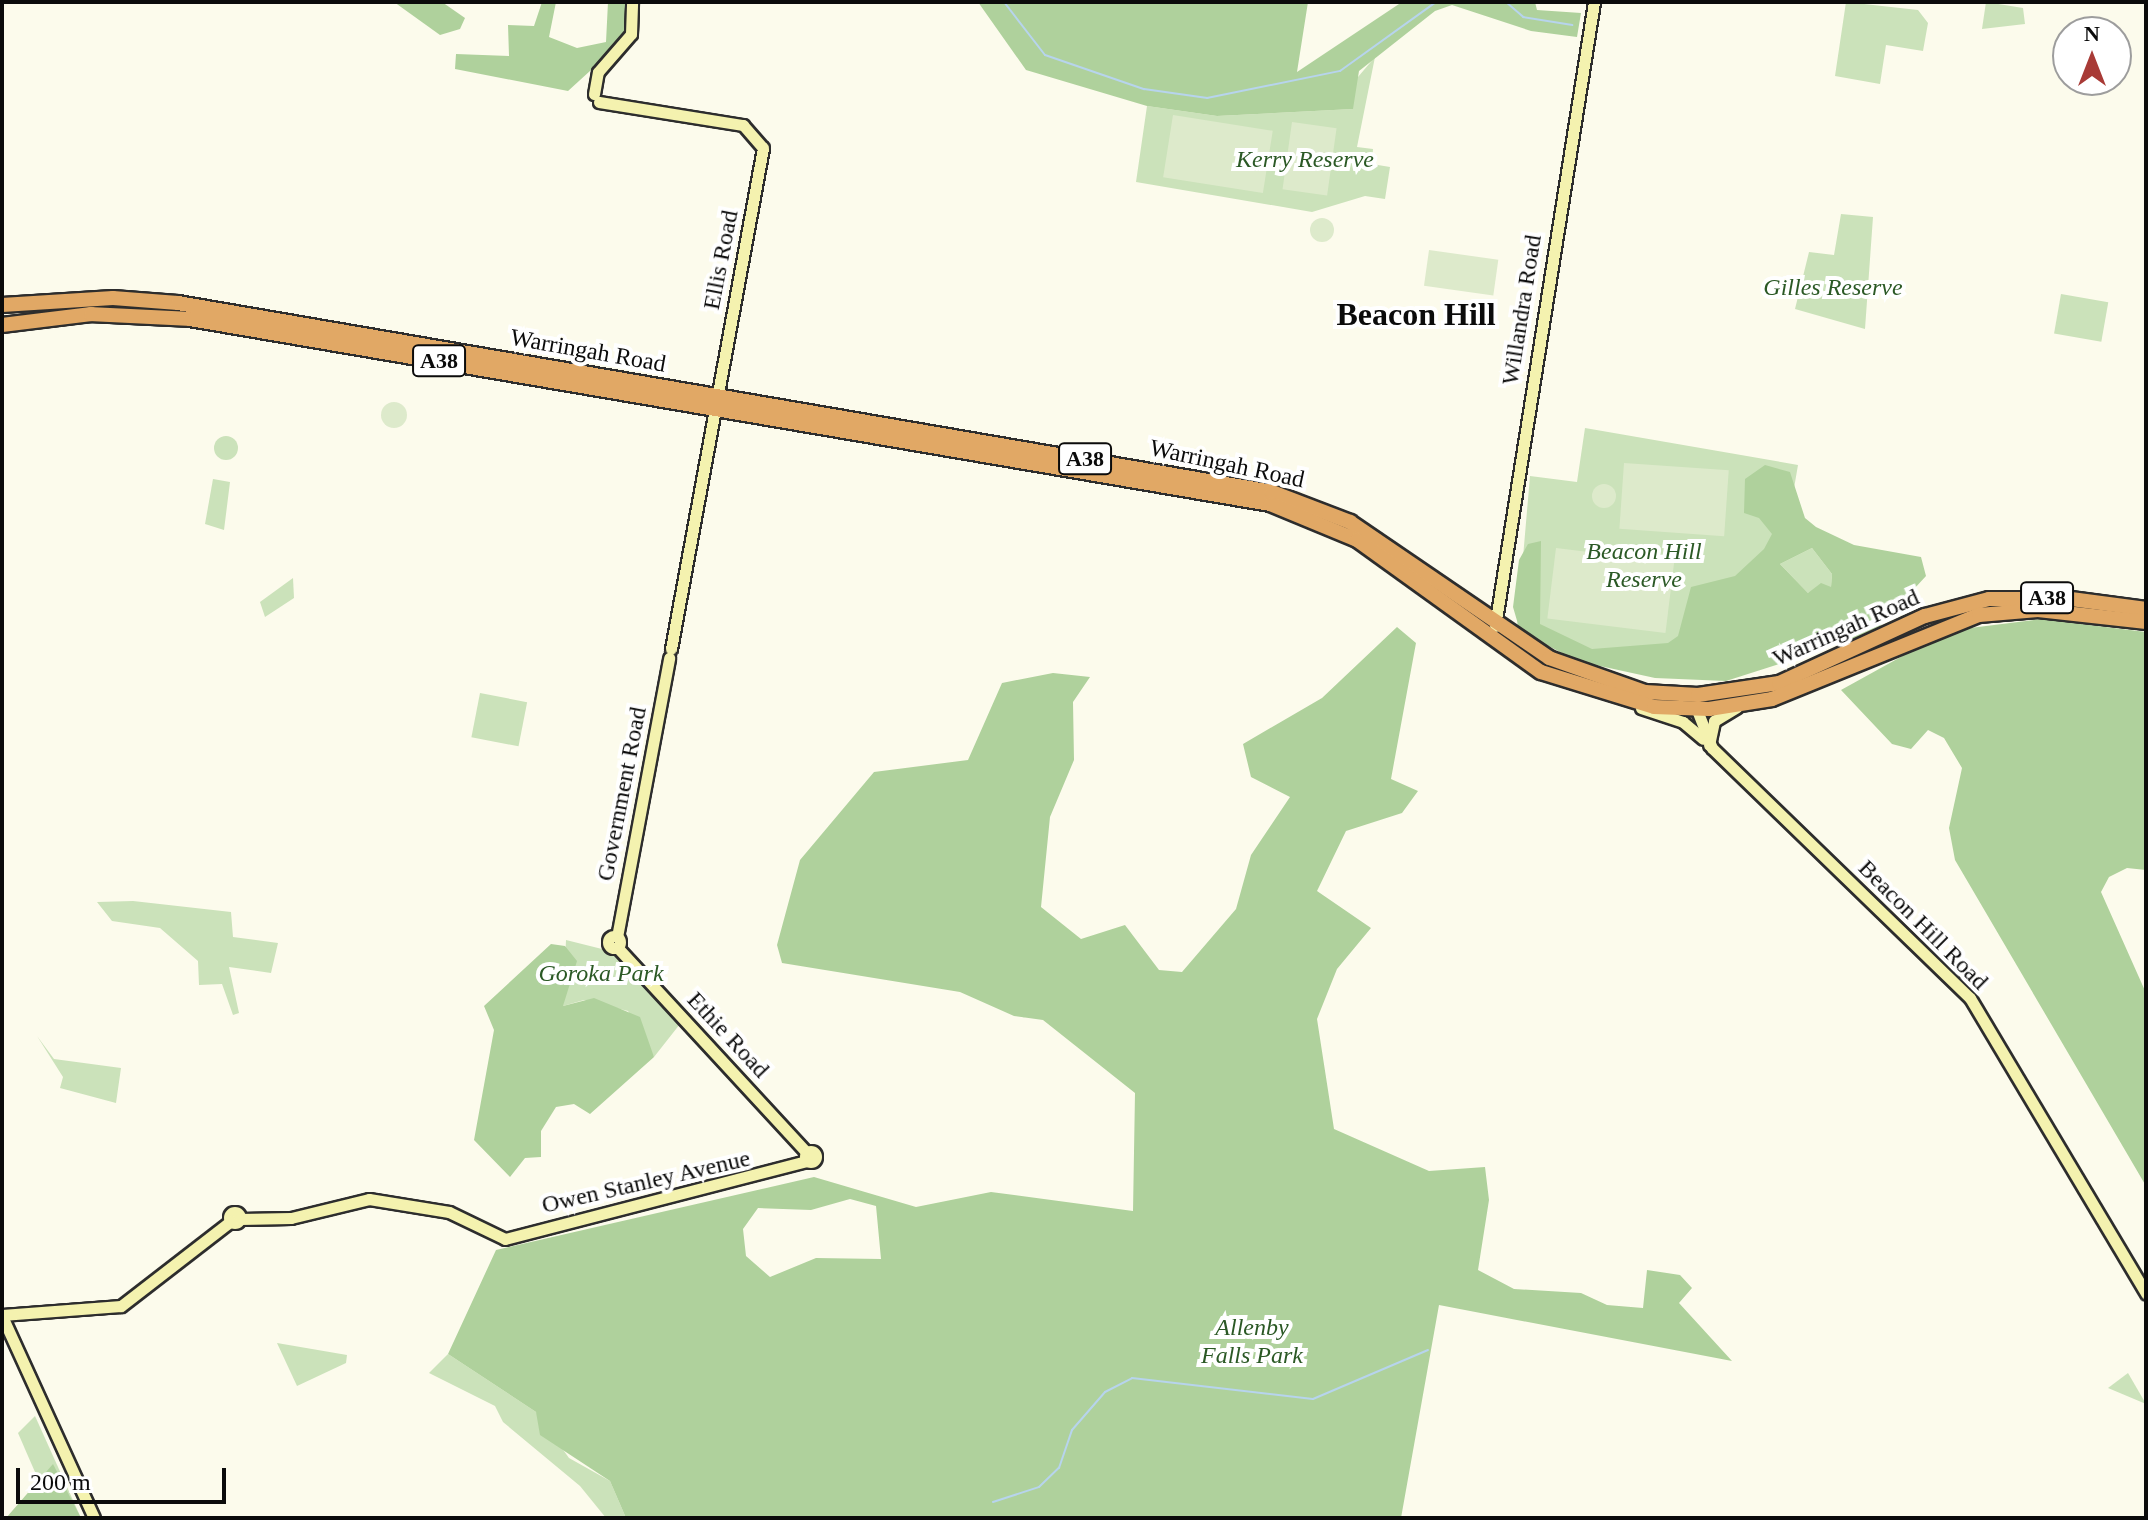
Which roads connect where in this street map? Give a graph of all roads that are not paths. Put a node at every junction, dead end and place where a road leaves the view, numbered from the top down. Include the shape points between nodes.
1 (632, 2) edge
2 (1594, 2) edge
3 (2, 305) edge
4 (2, 325) edge
5 (717, 402) junction
6 (2146, 609) edge
7 (1951, 614) junction
8 (2146, 622) edge
9 (1495, 625) junction
10 (1491, 642) junction
11 (1698, 702) junction
12 (1633, 704) junction
13 (1740, 706) junction
14 (1706, 742) junction
15 (617, 942) joint
16 (807, 1157) joint
17 (2146, 1293) edge
18 (2, 1315) edge
19 (94, 1518) edge

1 - 5 street, Ellis Road via 631,34 598,72 597,98 743,125 757,133 762,164
2 - 9 street, Willandra Road
3 - 5 highway, Warringah Road / A38 via 98,298 178,303
4 - 5 highway, Warringah Road / A38 via 102,314 190,319
5 - 9 highway, Warringah Road / A38 via 1290,496 1370,534
5 - 10 highway, Warringah Road / A38 via 1292,510 1373,550
5 - 15 street, Government Road
6 - 7 highway, Warringah Road / A38 via 2035,597
7 - 8 highway, Warringah Road / A38 via 2038,610
7 - 11 highway, Warringah Road / A38 via 1802,676
7 - 13 highway, Warringah Road / A38 via 1810,687
9 - 10 street, Willandra Road
9 - 11 highway, Warringah Road / A38 via 1613,685
10 - 12 highway, Warringah Road / A38 via 1564,682
11 - 12 highway, Warringah Road / A38
11 - 13 highway, Warringah Road / A38
11 - 14 street
12 - 14 street, Warringah Road via 1683,722
13 - 14 street via 1714,721
14 - 17 street, Beacon Hill Road via 1970,998
15 - 16 street, Ethie Road
16 - 18 street, Owen Stanley Avenue via 492,1238 449,1212 369,1199 291,1218 236,1220 121,1306
18 - 19 street

